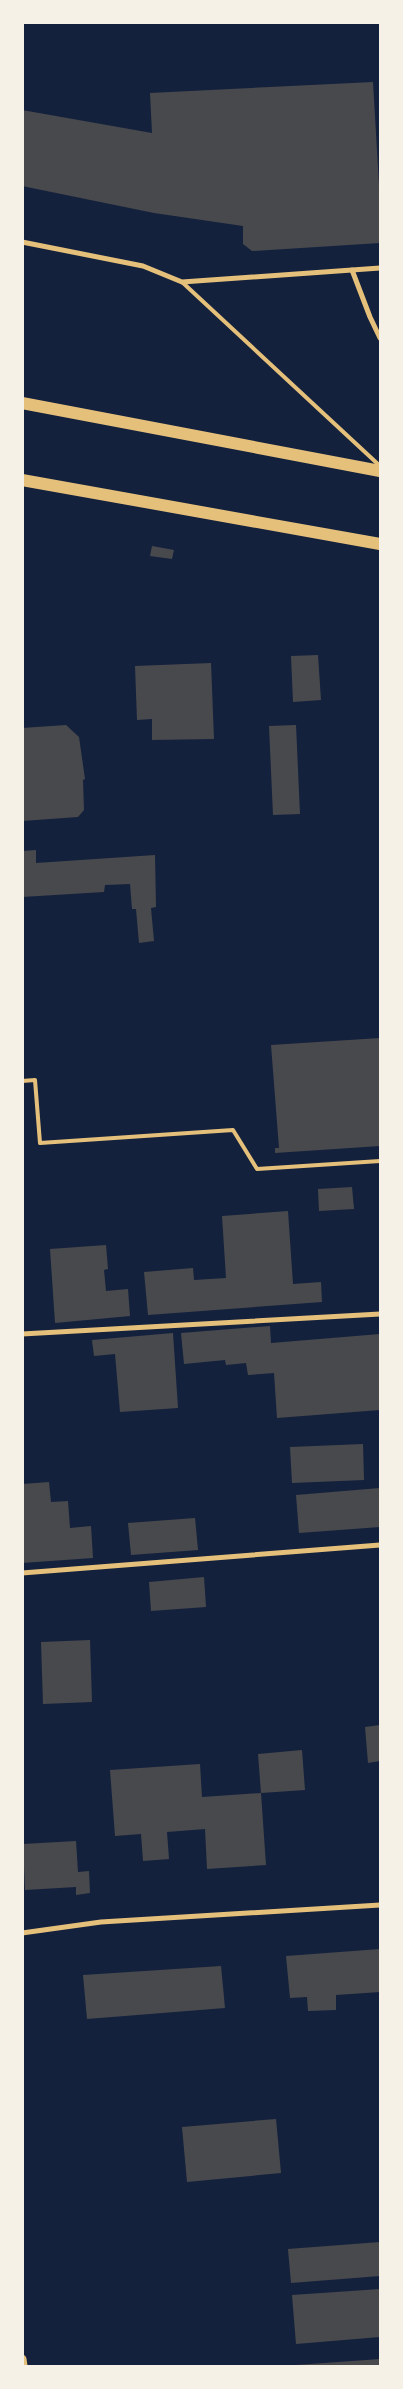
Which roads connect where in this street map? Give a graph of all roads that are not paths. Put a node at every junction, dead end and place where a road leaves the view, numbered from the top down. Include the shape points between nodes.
1 (22, 242) edge
2 (380, 268) edge
3 (352, 270) junction
4 (182, 282) junction
5 (380, 338) edge
6 (22, 403) edge
7 (380, 466) edge
8 (380, 471) edge
9 (22, 480) edge
10 (380, 544) edge
11 (22, 1081) edge
12 (380, 1161) edge
13 (380, 1314) edge
14 (22, 1334) edge
15 (380, 1544) edge
16 (22, 1573) edge
17 (380, 1905) edge
18 (22, 1933) edge
19 (23, 2360) edge
20 (23, 2366) edge

1 - 4 street via 142,266
2 - 3 street
3 - 4 street
3 - 5 street
4 - 7 lane
6 - 8 main road
9 - 10 main road
11 - 12 lane via 35,1080 40,1144 233,1130 257,1169
13 - 14 street
15 - 16 street
17 - 18 street via 101,1922
19 - 20 street

